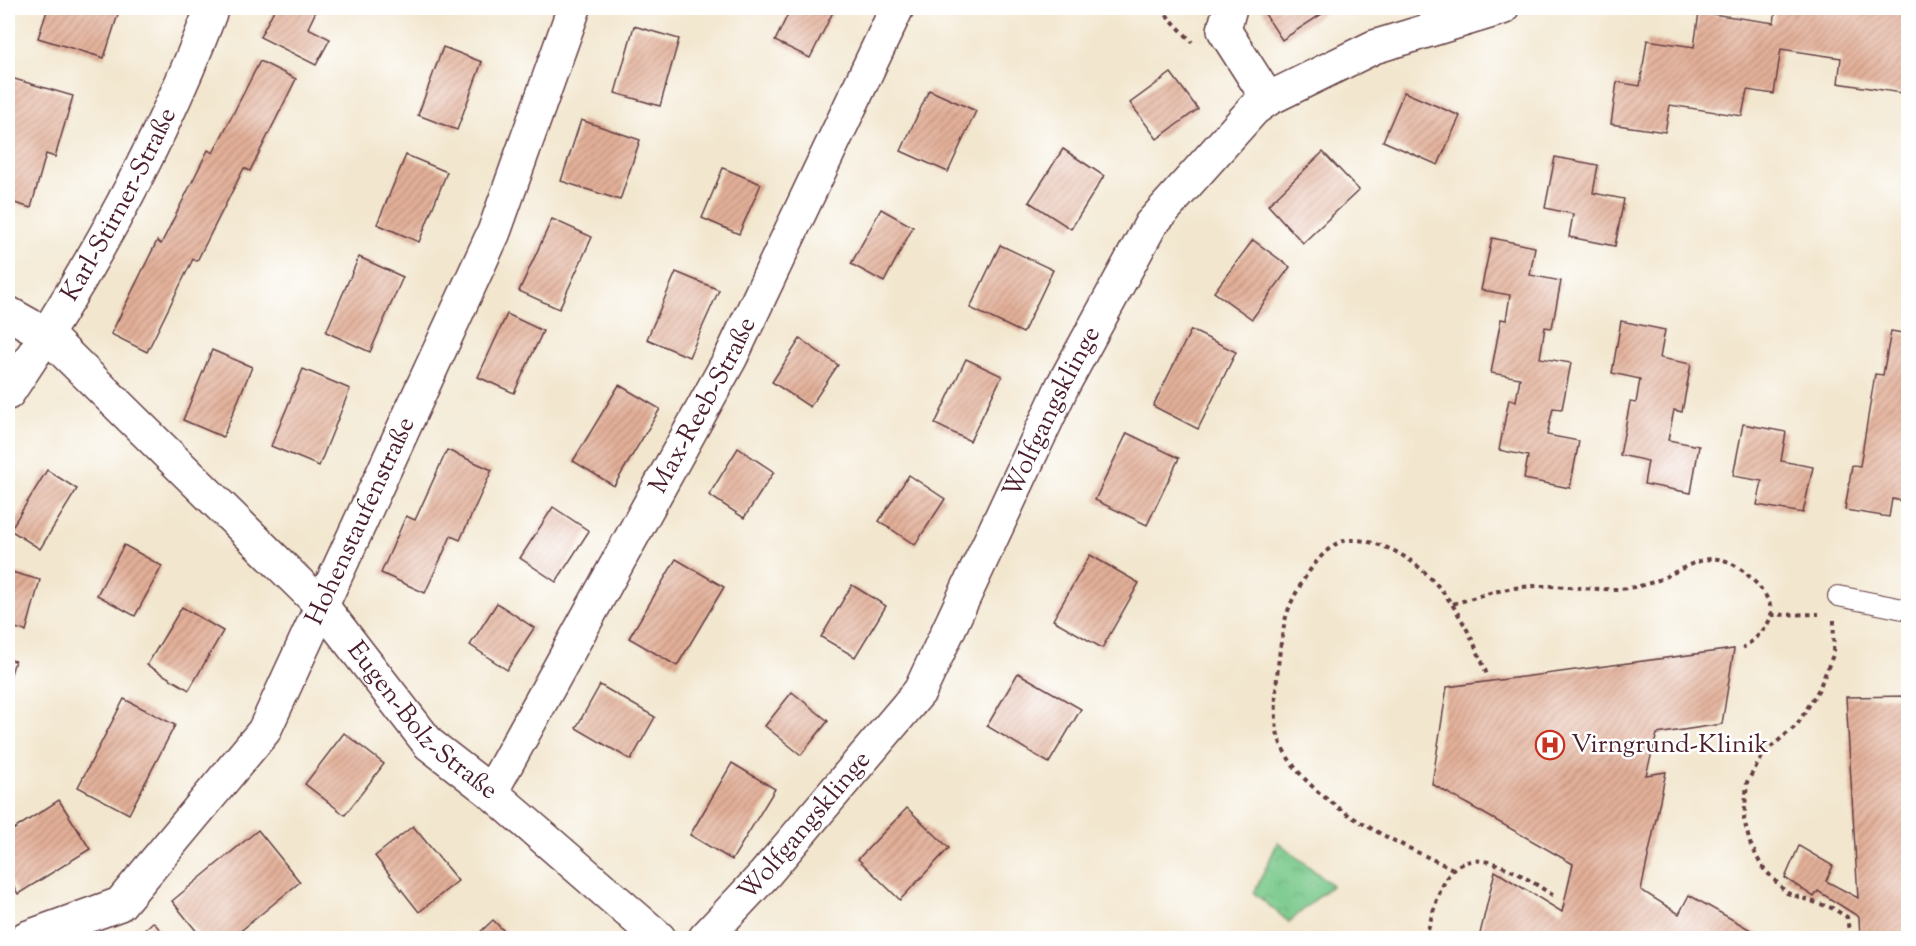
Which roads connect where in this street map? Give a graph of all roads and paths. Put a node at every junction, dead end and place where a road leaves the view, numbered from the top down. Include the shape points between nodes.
1 (212, 8) edge
2 (574, 8) edge
3 (897, 8) edge
4 (1230, 8) edge
5 (1502, 8) edge
6 (1268, 99) junction
7 (8, 313) edge
8 (47, 335) junction
9 (8, 393) edge
10 (1453, 604) junction
11 (1836, 605) junction
12 (322, 606) junction
13 (1908, 610) edge
14 (1771, 615) junction
15 (1743, 648) dead end
16 (1487, 675) dead end
17 (490, 792) junction
18 (1453, 869) junction
19 (1554, 896) dead end
20 (26, 939) edge
21 (659, 939) edge
22 (705, 939) edge
23 (1426, 939) edge
24 (1850, 939) edge

1 - 8 street, Karl-Stirner-Straße via 143,166
2 - 12 street, Hohenstaufenstraße via 494,232
3 - 17 street, Max-Reeb-Straße via 731,357
4 - 6 street via 1224,30
5 - 6 street, Wolfgangsklinge via 1374,47
6 - 22 street, Wolfgangsklinge via 1254,109 1151,224 1062,387 920,692
7 - 8 street, Eugen-Bolz-Straße
8 - 9 street, Karl-Stirner-Straße
8 - 12 street, Eugen-Bolz-Straße
10 - 14 path via 1524,586 1621,590 1651,583 1702,560 1720,559 1742,568 1770,601
10 - 16 path via 1472,636
10 - 18 path via 1409,558 1386,546 1359,539 1338,543 1298,586 1286,617 1276,696 1277,731 1287,757 1304,780 1365,825
11 - 13 lane
11 - 14 path
11 - 24 path via 1833,655 1819,690 1797,725 1765,752 1747,782 1744,820 1762,867 1787,893 1847,917
12 - 17 street, Eugen-Bolz-Straße via 429,744
12 - 20 street, Hohenstaufenstraße via 264,731 120,904
14 - 15 path via 1763,632
17 - 21 street, Eugen-Bolz-Straße
18 - 19 path via 1467,862 1501,864
18 - 23 path via 1443,885

